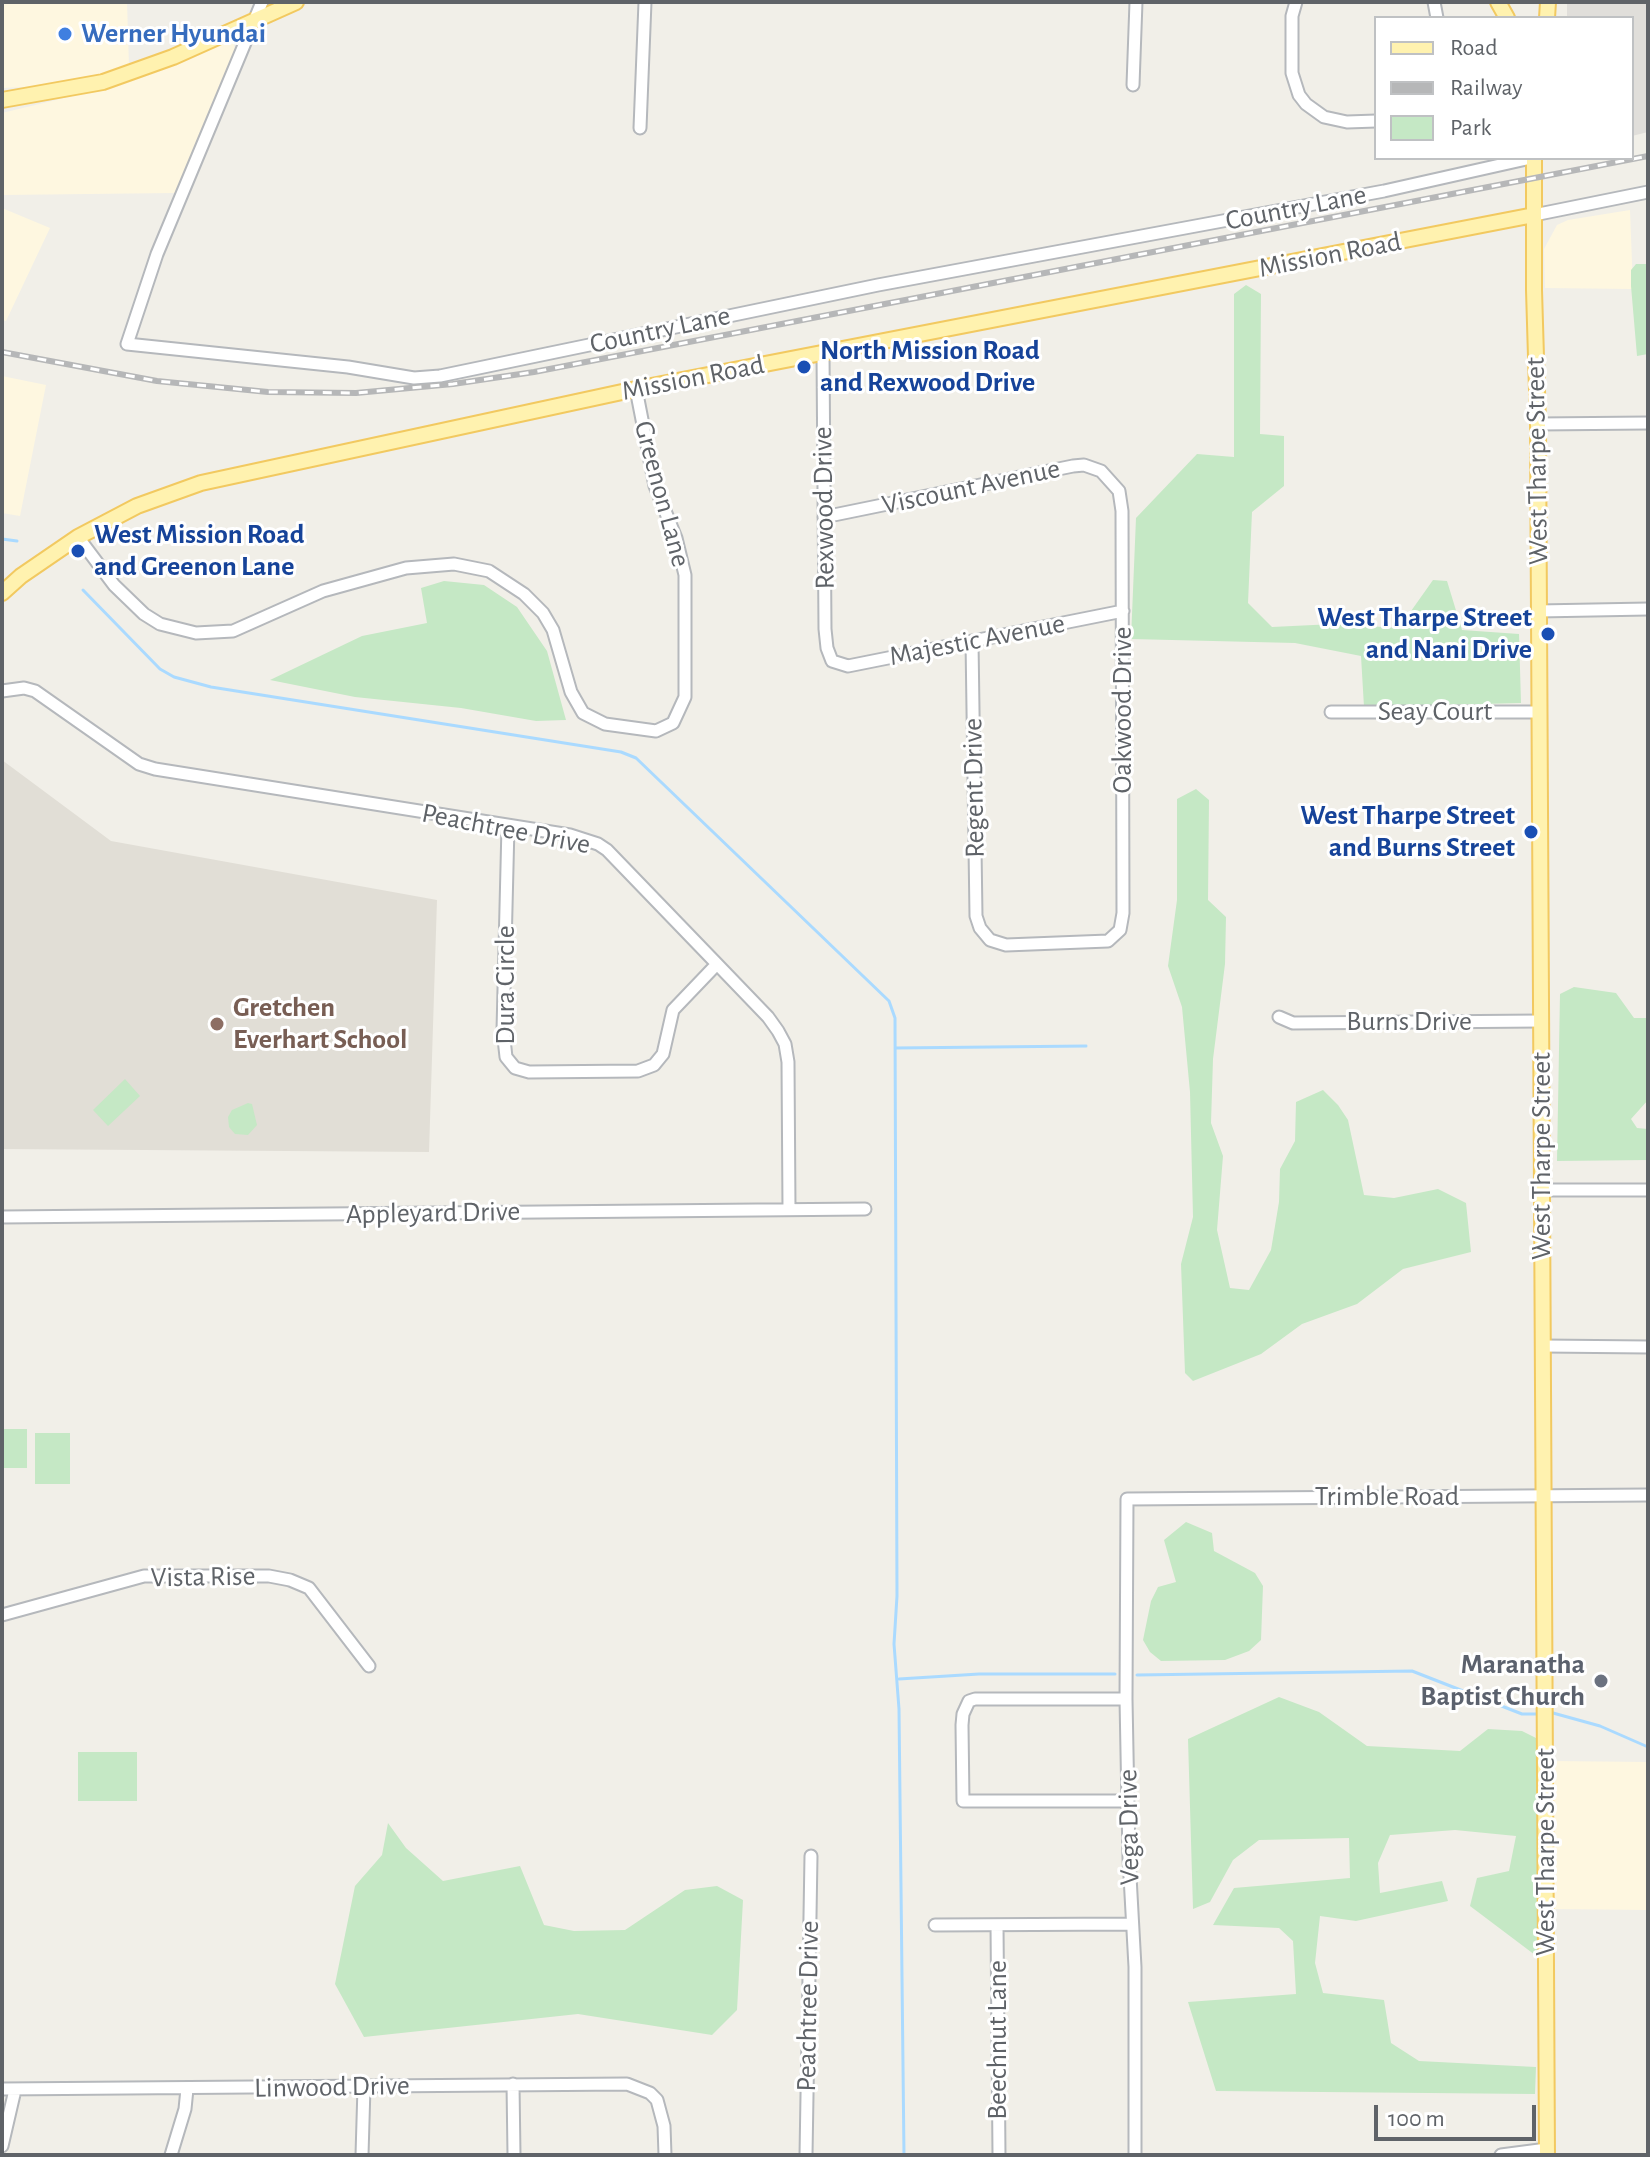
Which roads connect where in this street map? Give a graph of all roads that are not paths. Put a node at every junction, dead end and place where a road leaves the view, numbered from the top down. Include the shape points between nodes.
1 (262, 2) edge
2 (296, 2) edge
3 (645, 2) edge
4 (1136, 2) edge
5 (1296, 2) edge
6 (255, 21) junction
7 (1133, 85) dead end
8 (2, 100) edge
9 (1374, 121) edge
10 (640, 128) dead end
11 (1524, 160) edge
12 (1533, 160) edge
13 (1648, 192) edge
14 (1534, 215) junction
15 (823, 353) junction
16 (636, 389) junction
17 (1648, 423) edge
18 (1538, 424) junction
19 (1112, 482) joint
20 (824, 517) junction
21 (78, 537) junction
22 (2, 593) edge
23 (1648, 609) edge
24 (1123, 611) junction
25 (1538, 611) junction
26 (972, 641) junction
27 (832, 661) joint
28 (2, 691) edge
29 (1331, 712) dead end
30 (1539, 712) junction
31 (508, 826) junction
32 (983, 935) joint
33 (717, 964) junction
34 (1279, 1017) dead end
35 (1541, 1021) junction
36 (1542, 1190) junction
37 (1648, 1190) edge
38 (789, 1209) junction
39 (865, 1209) dead end
40 (2, 1217) edge
41 (1543, 1346) junction
42 (1648, 1347) edge
43 (1648, 1495) edge
44 (1543, 1496) junction
45 (1127, 1499) joint
46 (2, 1615) edge
47 (369, 1666) dead end
48 (1126, 1699) junction
49 (1128, 1801) junction
50 (811, 1856) dead end
51 (1132, 1924) junction
52 (935, 1925) dead end
53 (997, 1925) junction
54 (513, 2084) junction
55 (364, 2087) junction
56 (2, 2089) edge
57 (187, 2089) junction
58 (15, 2090) junction
59 (2, 2146) edge
60 (1547, 2152) edge
61 (171, 2155) edge
62 (362, 2155) edge
63 (514, 2155) edge
64 (665, 2155) edge
65 (806, 2155) edge
66 (999, 2155) edge
67 (1135, 2155) edge
68 (1501, 2155) edge

1 - 6 street
2 - 6 main road
3 - 10 street
4 - 7 street
5 - 9 street via 1292,73 1299,95 1324,117
6 - 8 main road via 103,82
6 - 11 street, Country Lane via 157,254 127,344 414,378 440,376
12 - 14 main road, West Tharpe Street
13 - 14 street, Mission Road
14 - 15 main road, Mission Road
14 - 18 main road, West Tharpe Street
15 - 16 main road, Mission Road
15 - 20 street, Rexwood Drive
16 - 21 main road, Mission Road via 201,483 137,506
16 - 21 street, Greenon Lane via 655,486 685,575 685,697 673,723 656,731 605,724 583,713 543,613 489,571 454,564 406,568 323,591 233,631 196,633 144,614
17 - 18 street
18 - 25 main road, West Tharpe Street
19 - 20 street, Viscount Avenue via 1093,467 1073,466
19 - 24 street, Oakwood Drive via 1122,511
20 - 27 street, Rexwood Drive via 825,629
21 - 22 main road, Mission Road
23 - 25 street
24 - 26 street, Majestic Avenue
24 - 32 street, Oakwood Drive via 1122,923 1114,937 1101,943 1006,945
25 - 30 main road, West Tharpe Street
26 - 27 street, Majestic Avenue via 848,666
26 - 32 street, Regent Drive via 976,916
28 - 31 street, Peachtree Drive via 35,691 139,764 155,769
29 - 30 street, Seay Court
30 - 35 main road, West Tharpe Street
31 - 33 street, Peachtree Drive via 598,844
31 - 33 street, Dura Circle via 503,1030 506,1057 515,1068 638,1071 654,1065 663,1054 673,1010
33 - 38 street, Peachtree Drive via 768,1017 785,1044
34 - 35 street, Burns Drive via 1293,1023
35 - 36 main road, West Tharpe Street
36 - 37 street
36 - 41 main road, West Tharpe Street
38 - 39 street, Appleyard Drive
38 - 40 street, Appleyard Drive
41 - 42 street
41 - 44 main road, West Tharpe Street
43 - 44 street, Trimble Road
44 - 45 street, Trimble Road
44 - 60 main road, West Tharpe Street
45 - 48 street, Vega Drive
46 - 47 street, Vista Rise via 144,1576 269,1576 309,1588
48 - 49 street, Vega Drive
48 - 49 street via 969,1701 962,1725 963,1801
49 - 51 street, Vega Drive
50 - 65 street, Peachtree Drive
51 - 53 street
51 - 67 street, Vega Drive
52 - 53 street
53 - 66 street, Beechnut Lane
54 - 55 street, Linwood Drive
54 - 63 street
54 - 64 street, Linwood Drive via 627,2084 650,2093 664,2126
55 - 57 street, Linwood Drive
55 - 62 street
56 - 58 street, Linwood Drive
57 - 58 street, Linwood Drive
57 - 61 street
58 - 59 street
60 - 68 street

